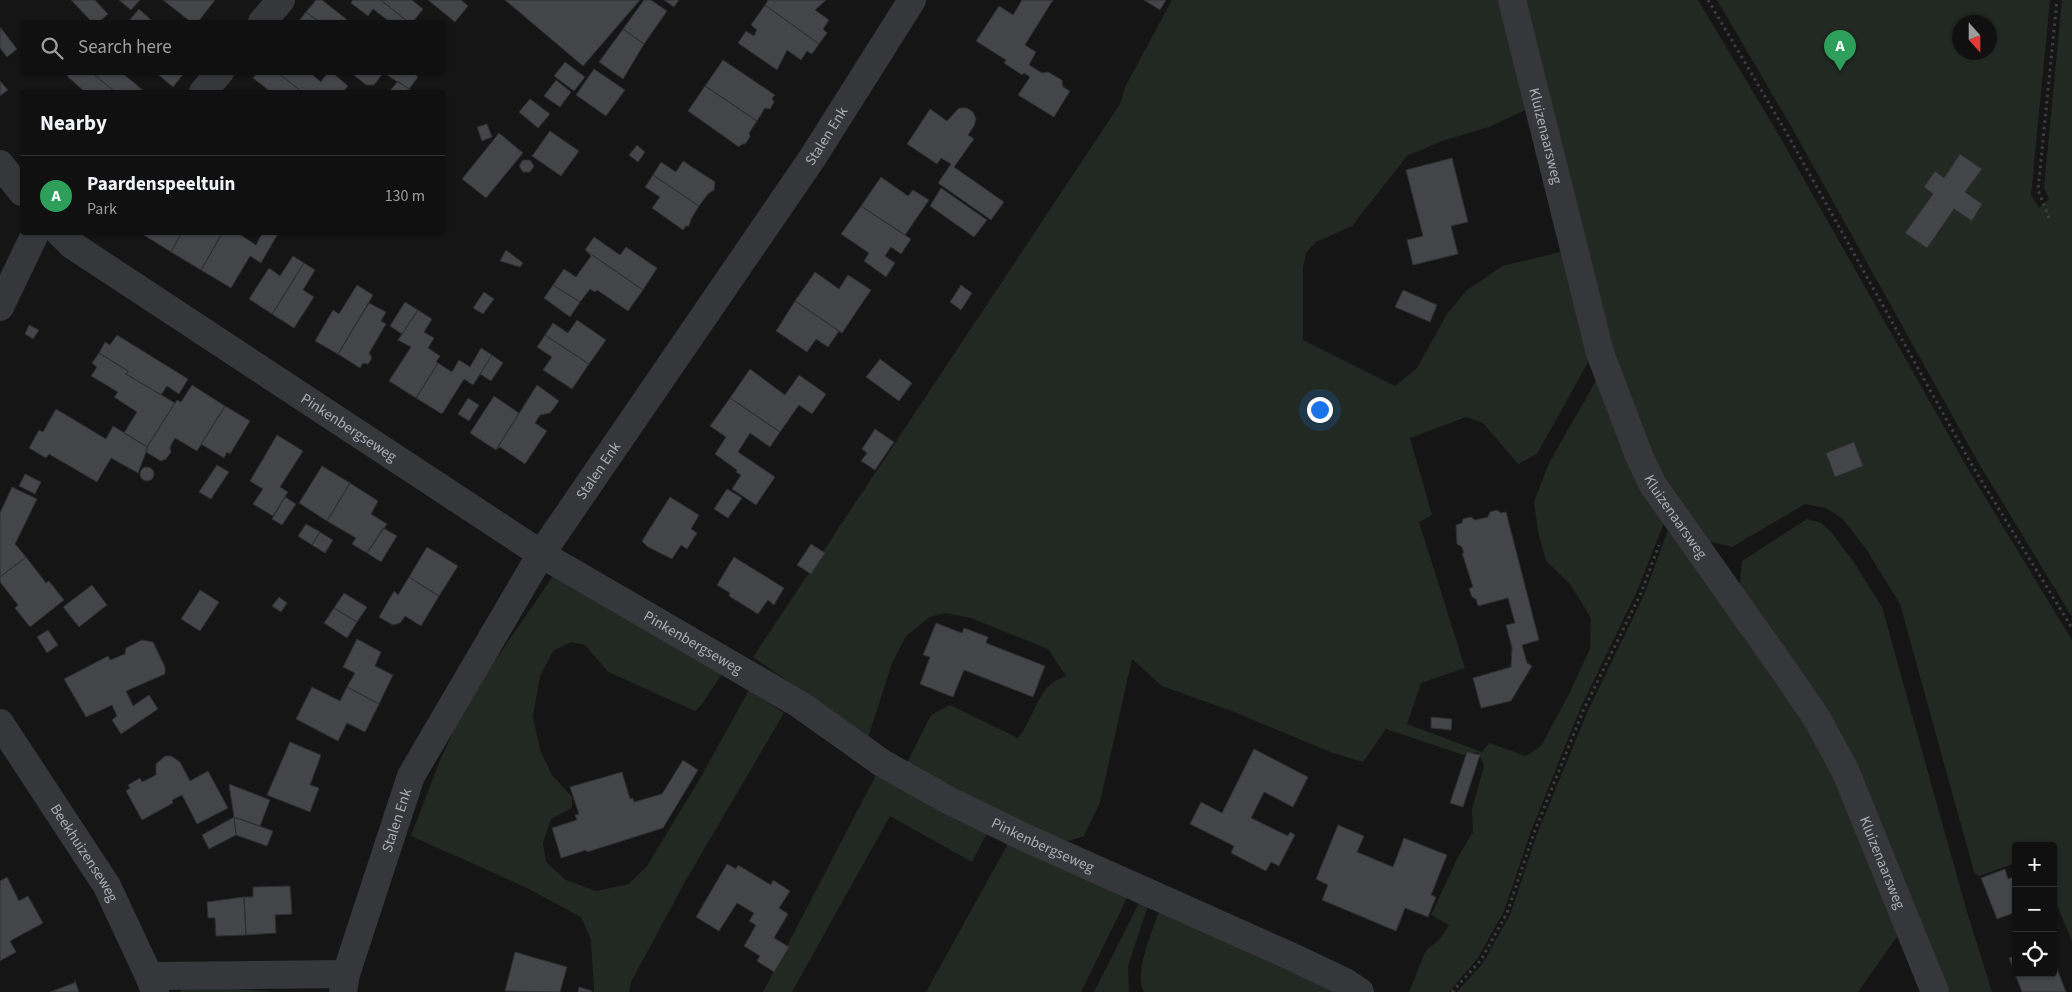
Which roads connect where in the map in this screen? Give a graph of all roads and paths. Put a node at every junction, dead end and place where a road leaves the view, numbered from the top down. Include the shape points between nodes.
1 (281, 0) edge
2 (912, 0) edge
3 (1512, 0) edge
4 (1708, 0) edge
5 (2057, 0) edge
6 (264, 20) edge
7 (217, 75) edge
8 (205, 90) edge
9 (0, 164) edge
10 (20, 189) edge
11 (2049, 218) dead end
12 (35, 235) edge
13 (72, 237) edge
14 (0, 307) edge
15 (1672, 511) junction
16 (541, 554) junction
17 (2072, 628) edge
18 (0, 723) edge
19 (344, 983) edge
20 (152, 984) edge
21 (1360, 992) edge
22 (1452, 992) edge
23 (1935, 992) edge

1 - 6 street
2 - 16 street, Stalen Enk via 813,157
3 - 15 street, Kluizenaarsweg via 1600,353 1640,458 1653,485
4 - 17 path via 1974,466
5 - 11 path via 2038,190
7 - 8 street
9 - 10 street
12 - 14 street
13 - 16 street, Pinkenbergseweg
15 - 22 path via 1641,593 1583,711 1534,833 1507,913 1480,960
15 - 23 street, Kluizenaarsweg via 1816,717 1845,770
16 - 19 street, Stalen Enk via 411,776
16 - 21 street, Pinkenbergseweg via 799,704 882,762 948,800 1271,946
18 - 20 street, Beekhuizenseweg via 107,886
19 - 20 street, Stalen Enk

